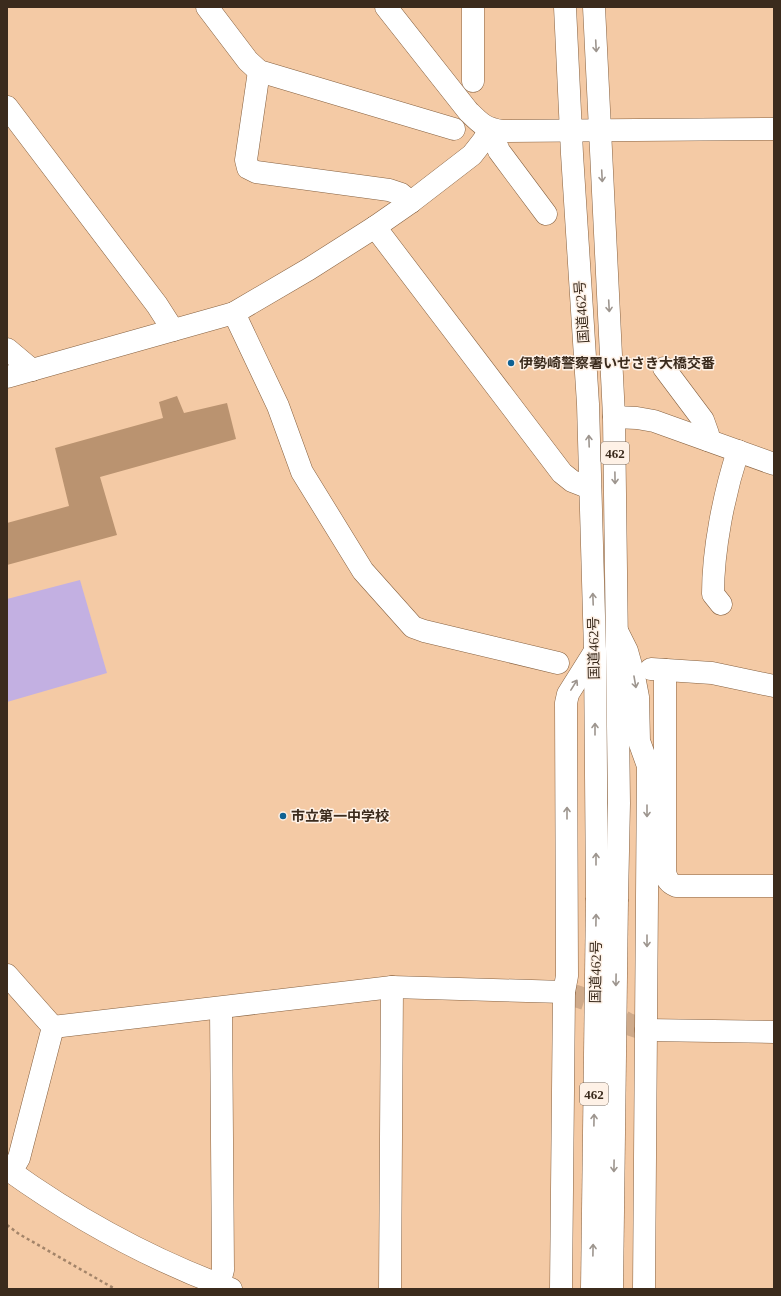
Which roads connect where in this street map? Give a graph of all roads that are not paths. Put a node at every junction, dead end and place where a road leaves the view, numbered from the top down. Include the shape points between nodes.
1 (207, 7) edge
2 (386, 7) edge
3 (473, 7) edge
4 (565, 7) edge
5 (594, 7) edge
6 (259, 72) junction
7 (473, 82) dead end
8 (7, 107) edge
9 (454, 129) dead end
10 (490, 129) junction
11 (774, 129) edge
12 (571, 130) junction
13 (600, 130) junction
14 (411, 202) junction
15 (546, 214) dead end
16 (375, 227) junction
17 (234, 313) junction
18 (173, 330) junction
19 (7, 349) edge
20 (664, 368) dead end
21 (32, 370) junction
22 (7, 377) edge
23 (614, 417) junction
24 (708, 440) junction
25 (738, 451) junction
26 (774, 464) edge
27 (590, 488) junction
28 (721, 604) dead end
29 (618, 633) junction
30 (595, 651) junction
31 (558, 663) dead end
32 (774, 686) edge
33 (774, 886) edge
34 (607, 899) junction
35 (7, 975) edge
36 (392, 987) junction
37 (564, 992) junction
38 (221, 1008) junction
39 (53, 1027) junction
40 (646, 1030) junction
41 (774, 1032) edge
42 (9, 1171) edge
43 (225, 1287) edge
44 (390, 1289) edge
45 (561, 1289) edge
46 (592, 1289) edge
47 (612, 1289) edge
48 (644, 1289) edge

1 - 6 main road
2 - 10 main road via 468,110
3 - 7 main road
4 - 12 main road, 国道462号 / 462
5 -> 13 main road, 国道462号 / 462
6 - 9 main road
6 - 14 main road via 246,160 248,168 256,172 389,190 401,194
8 - 18 main road via 157,305
10 - 12 main road
10 - 14 main road via 472,155
10 - 15 main road via 499,151
11 - 13 main road
12 - 13 main road
27 -> 12 main road, 国道462号 / 462 via 588,404
13 -> 23 main road, 国道462号 / 462
14 - 16 main road
16 - 17 main road via 309,270
16 - 27 main road via 562,473 572,481
17 - 18 main road
17 - 31 main road via 278,406 302,472 363,571 413,627 424,632
18 - 21 main road
19 - 21 main road
20 - 24 main road via 703,420
21 - 22 main road
23 - 24 main road via 654,421
23 -> 29 main road, 国道462号 / 462
24 - 25 main road
25 - 26 main road
25 - 28 main road via 731,471 719,530 713,594
30 -> 27 main road, 国道462号 / 462
29 - 34 main road, 国道462号 / 462 via 619,802
29 -> 40 main road via 627,651 634,676 638,697 639,741 648,766
34 -> 30 main road, 国道462号 / 462
37 -> 30 main road via 567,976 566,703 568,694
32 - 33 main road via 712,673 657,669 666,879 676,886
46 -> 34 main road, 国道462号 / 462, bridge
34 -> 47 main road, 国道462号 / 462, bridge
35 - 39 main road
36 - 37 main road
36 - 38 main road
36 - 44 main road
37 - 45 main road
38 - 39 main road
38 - 43 main road
39 - 42 main road via 19,1158
40 - 41 main road
40 - 48 main road
42 - 43 main road via 98,1229 184,1272

